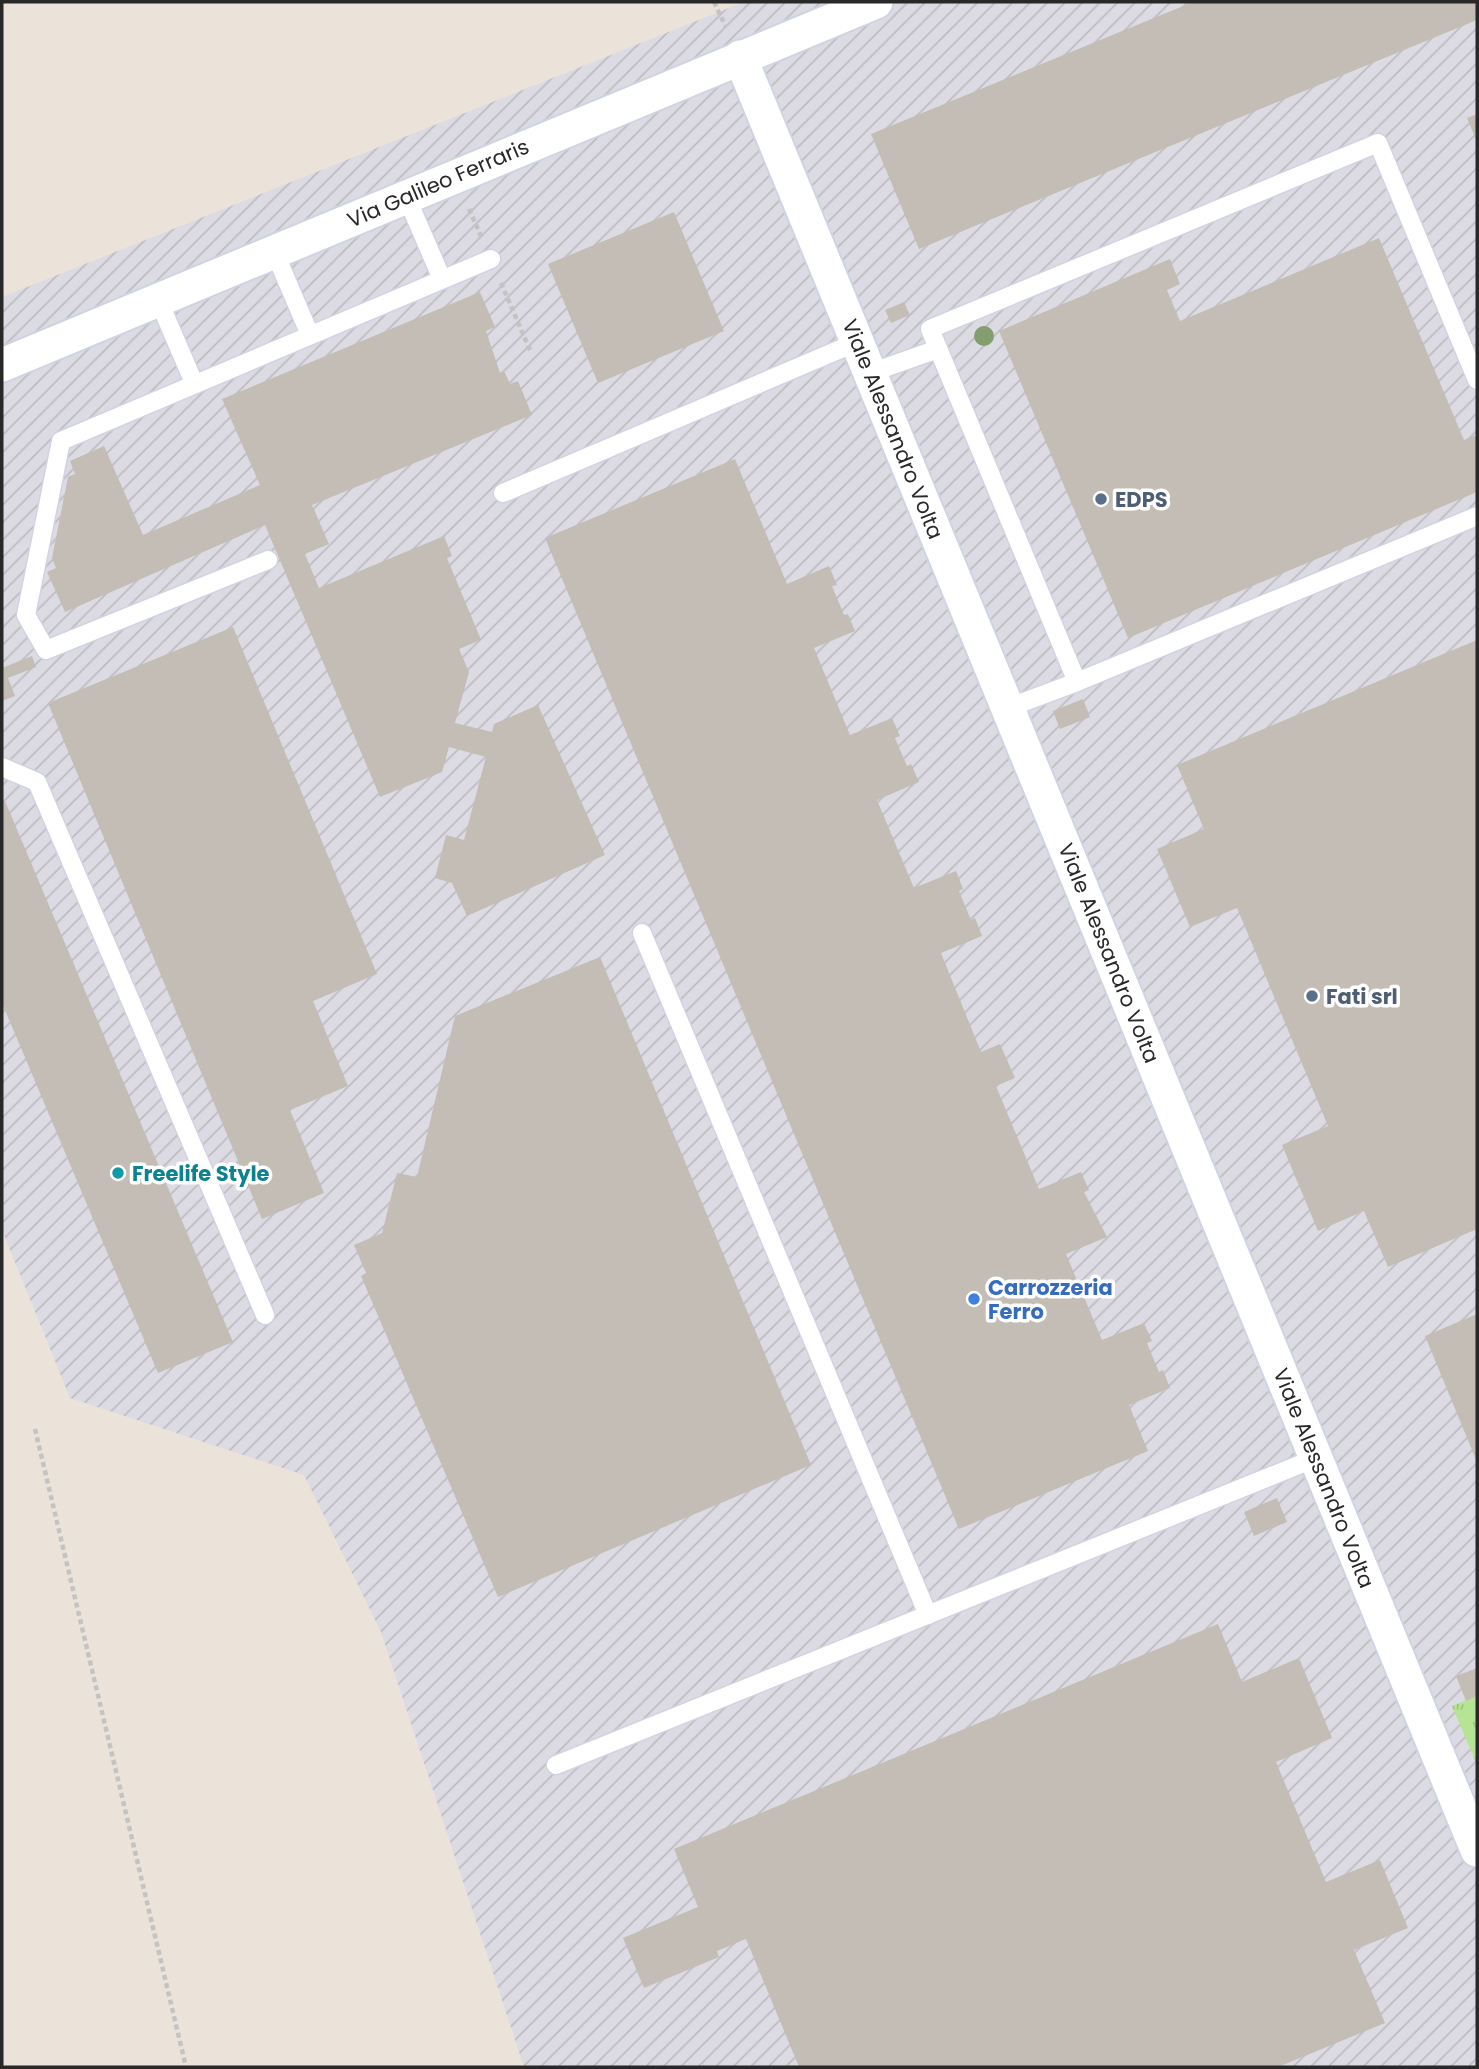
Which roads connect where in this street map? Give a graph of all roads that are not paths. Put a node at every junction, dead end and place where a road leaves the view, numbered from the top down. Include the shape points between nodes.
1 (876, 2) edge
2 (740, 57) junction
3 (406, 196) junction
4 (274, 251) junction
5 (491, 259) dead end
6 (442, 279) junction
7 (158, 299) junction
8 (310, 335) junction
9 (858, 342) junction
10 (938, 349) junction
11 (2, 365) edge
12 (870, 373) junction
13 (1477, 380) edge
14 (194, 383) junction
15 (503, 493) dead end
16 (1477, 516) edge
17 (268, 560) dead end
18 (1077, 682) junction
19 (1008, 708) junction
20 (2, 767) edge
21 (642, 933) dead end
22 (265, 1315) dead end
23 (1316, 1458) junction
24 (928, 1615) junction
25 (556, 1765) dead end
26 (1477, 1850) edge

1 - 2 street, Via Galileo Ferraris
2 - 3 street, Via Galileo Ferraris
2 - 9 street, Viale Alessandro Volta
3 - 4 street, Via Galileo Ferraris
3 - 6 lane
4 - 7 street, Via Galileo Ferraris
4 - 8 lane
5 - 6 lane
6 - 8 lane
7 - 11 street, Via Galileo Ferraris
7 - 14 lane
8 - 14 lane
9 - 12 street, Viale Alessandro Volta
9 - 15 lane
10 - 12 lane
10 - 13 lane via 930,329 1378,143
10 - 18 lane
12 - 19 street, Viale Alessandro Volta
14 - 17 lane via 61,441 26,615 46,650
16 - 18 lane
18 - 19 lane
19 - 23 street, Viale Alessandro Volta
20 - 22 lane via 37,782
21 - 24 lane
23 - 24 lane
23 - 26 street, Viale Alessandro Volta
24 - 25 lane

